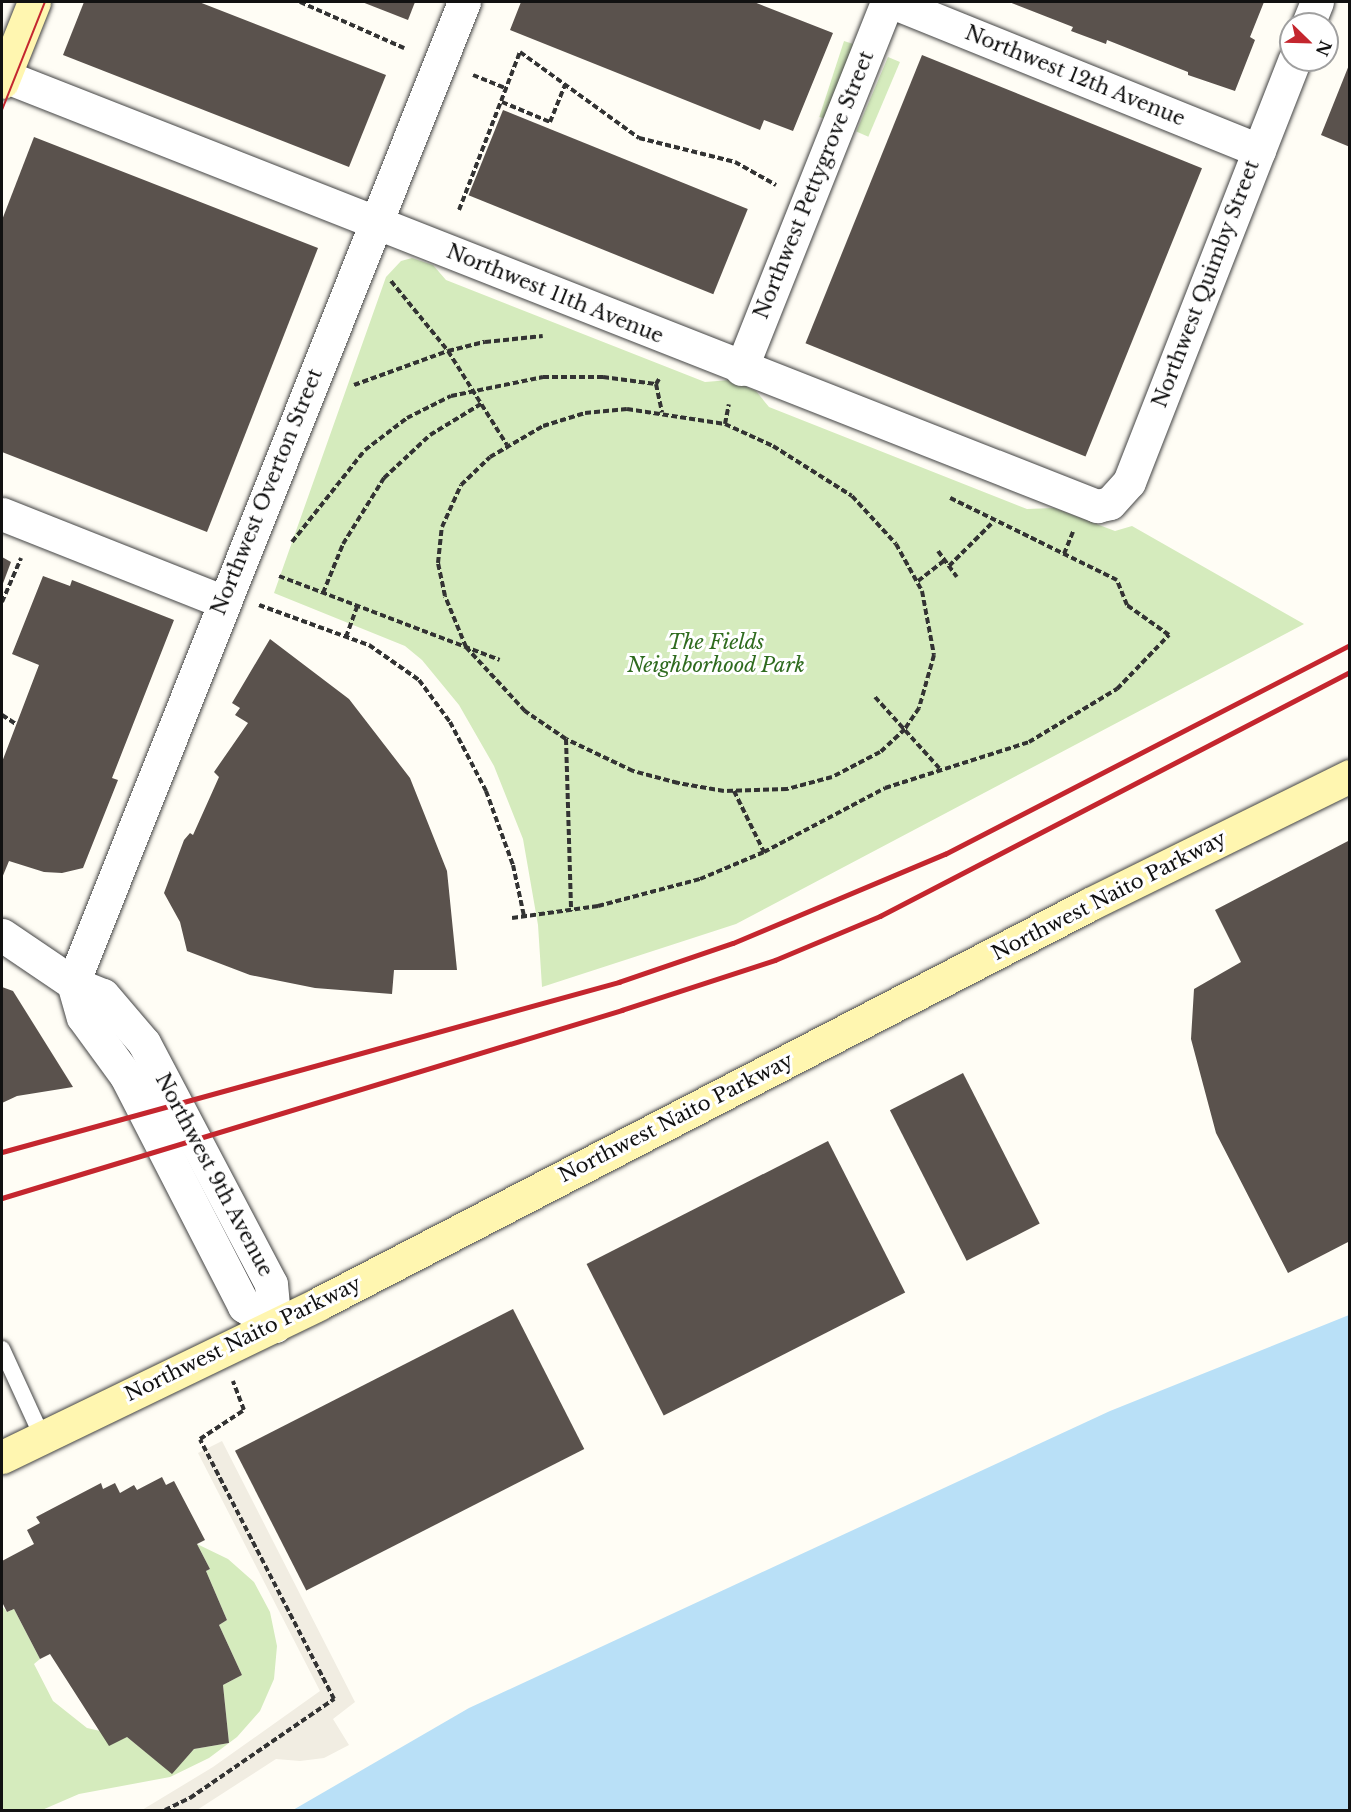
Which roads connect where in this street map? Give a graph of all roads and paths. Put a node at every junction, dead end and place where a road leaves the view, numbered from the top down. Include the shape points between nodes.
1 (34, 2) edge
2 (300, 2) edge
3 (464, 2) edge
4 (887, 2) edge
5 (892, 2) edge
6 (404, 48) dead end
7 (1289, 72) edge
8 (473, 75) dead end
9 (2, 78) edge
10 (565, 85) junction
11 (506, 88) junction
12 (502, 102) junction
13 (1259, 150) junction
14 (776, 185) dead end
15 (459, 210) dead end
16 (375, 223) junction
17 (391, 281) dead end
18 (543, 336) dead end
19 (448, 351) junction
20 (741, 369) junction
21 (659, 380) dead end
22 (656, 384) junction
23 (354, 385) dead end
24 (472, 390) junction
25 (481, 404) junction
26 (729, 404) dead end
27 (662, 412) junction
28 (725, 424) junction
29 (507, 446) junction
30 (950, 498) dead end
31 (1110, 503) joint
32 (2, 514) edge
33 (994, 521) junction
34 (33, 526) junction
35 (292, 542) dead end
36 (938, 551) dead end
37 (945, 560) junction
38 (949, 566) junction
39 (279, 576) dead end
40 (957, 577) dead end
41 (918, 581) junction
42 (323, 593) junction
43 (226, 597) junction
44 (2, 602) edge
45 (357, 606) junction
46 (346, 637) junction
47 (466, 646) junction
48 (500, 660) dead end
49 (875, 697) dead end
50 (2, 715) edge
51 (16, 724) dead end
52 (905, 729) junction
53 (566, 739) junction
54 (940, 769) junction
55 (1350, 776) edge
56 (734, 791) junction
57 (764, 852) junction
58 (571, 911) junction
59 (524, 916) junction
60 (512, 918) dead end
61 (2, 935) edge
62 (73, 983) junction
63 (275, 1326) junction
64 (2, 1349) edge
65 (244, 1410) dead end
66 (41, 1434) junction
67 (2, 1456) edge
68 (165, 1810) edge

1 - 9 main road
2 - 6 path
3 - 16 street, Northwest Overton Street
4 - 20 street, Northwest Pettygrove Street
5 - 13 street, Northwest 12th Avenue
7 - 13 street, Northwest Quimby Street
8 - 11 path
9 - 16 street, Northwest 11th Avenue
10 - 11 path via 520,52
10 - 12 path via 550,122
10 - 14 path via 639,138 735,162
11 - 12 path
12 - 15 path
13 - 31 street, Northwest Quimby Street via 1129,482
16 - 20 street, Northwest 11th Avenue
16 - 43 street, Northwest Overton Street
17 - 19 path
18 - 19 path via 485,342
19 - 23 path
19 - 24 path
20 - 31 street, Northwest 11th Avenue via 1085,504
21 - 22 path
22 - 24 path via 573,376 520,380
22 - 27 path
24 - 25 path
24 - 35 path via 430,405 365,450
25 - 29 path
25 - 42 path via 430,435 384,478 346,536
26 - 28 path
27 - 28 path
27 - 29 path via 627,409 585,413 543,426
28 - 41 path via 800,460 852,496 896,544
29 - 47 path via 461,485 442,527 441,582
30 - 33 path
32 - 34 street
33 - 38 path
33 - 54 path via 1117,580 1128,605 1168,635 1117,689 1084,712 1029,742
34 - 43 street
34 - 44 path
36 - 37 path
37 - 38 path
37 - 41 path
38 - 40 path
39 - 42 path
41 - 52 path via 928,610 934,655 927,687
42 - 45 path
43 - 46 path
43 - 62 street, Northwest Overton Street
45 - 46 path
45 - 47 path
46 - 59 path via 369,645 419,680 450,722 497,816
47 - 48 path
47 - 53 path via 525,711
49 - 52 path
50 - 51 path
52 - 54 path
52 - 56 path via 880,752 832,777 787,789
53 - 56 path via 633,771
53 - 58 path
54 - 57 path via 845,806
55 - 63 main road, Northwest Naito Parkway via 1090,904
56 - 57 path
57 - 58 path via 676,886
58 - 59 path
59 - 60 path
61 - 62 street, Northwest 9th Avenue
62 - 63 street, Northwest 9th Avenue via 103,995 117,1007 150,1053 271,1284
63 - 66 main road, Northwest Naito Parkway
64 - 66 lane
65 - 68 path via 200,1439 334,1699 190,1798
66 - 67 main road, Northwest Naito Parkway

